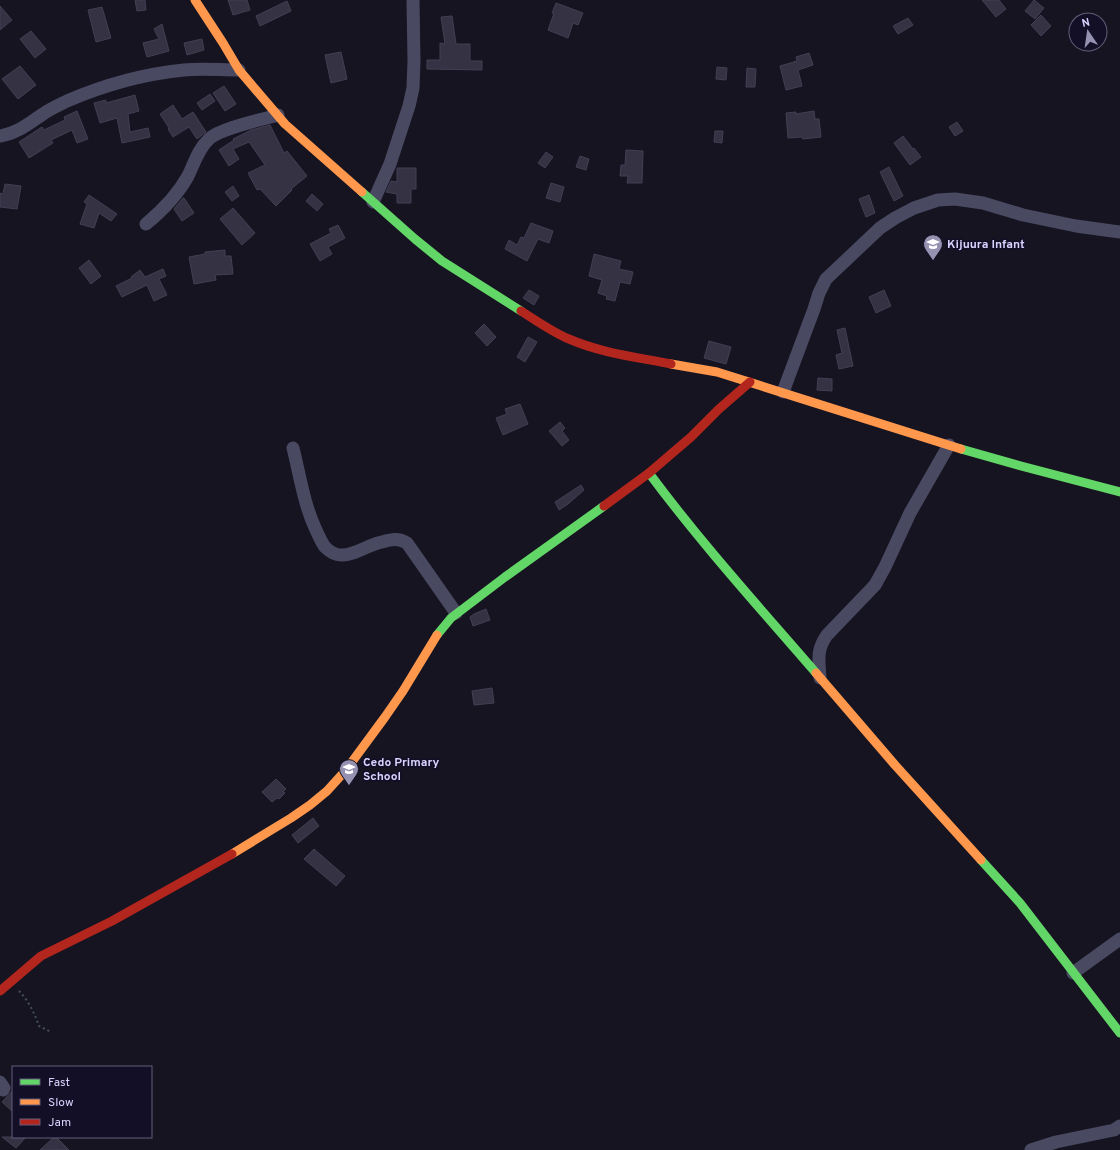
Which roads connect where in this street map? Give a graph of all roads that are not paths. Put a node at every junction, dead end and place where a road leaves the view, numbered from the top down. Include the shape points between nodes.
1 (195, 0) edge
2 (413, 0) edge
3 (239, 70) junction
4 (278, 115) junction
5 (0, 136) edge
6 (373, 202) junction
7 (146, 224) dead end
8 (1120, 232) edge
9 (750, 382) junction
10 (783, 392) junction
11 (949, 445) junction
12 (293, 448) dead end
13 (650, 473) junction
14 (1120, 492) edge
15 (456, 613) junction
16 (820, 678) junction
17 (1120, 939) edge
18 (1074, 973) junction
19 (0, 991) edge
20 (1120, 1033) edge
21 (1120, 1126) edge
22 (1031, 1150) edge

1 - 3 street
2 - 6 street via 413,88 390,164
3 - 4 street
3 - 5 street via 184,70 99,88 65,102 19,131
4 - 6 street
4 - 7 street via 225,130 209,139 202,146 172,201
6 - 9 street via 442,261 569,339 612,353 701,369
8 - 10 street via 1076,226 1023,215 983,203 955,199 938,200 914,208 880,228 826,279
9 - 10 street
9 - 13 street
10 - 11 street
11 - 14 street
11 - 16 street via 910,513 875,585 823,640 820,646
12 - 15 street via 307,506 325,547 333,554 346,555 374,544 402,540 407,543
13 - 15 street
13 - 16 street via 675,508 737,583
15 - 19 street via 437,635 403,691 346,770 327,791 291,818 243,848 112,921 41,956
16 - 18 street via 1020,903
17 - 18 street
18 - 20 street
21 - 22 street via 1114,1130

